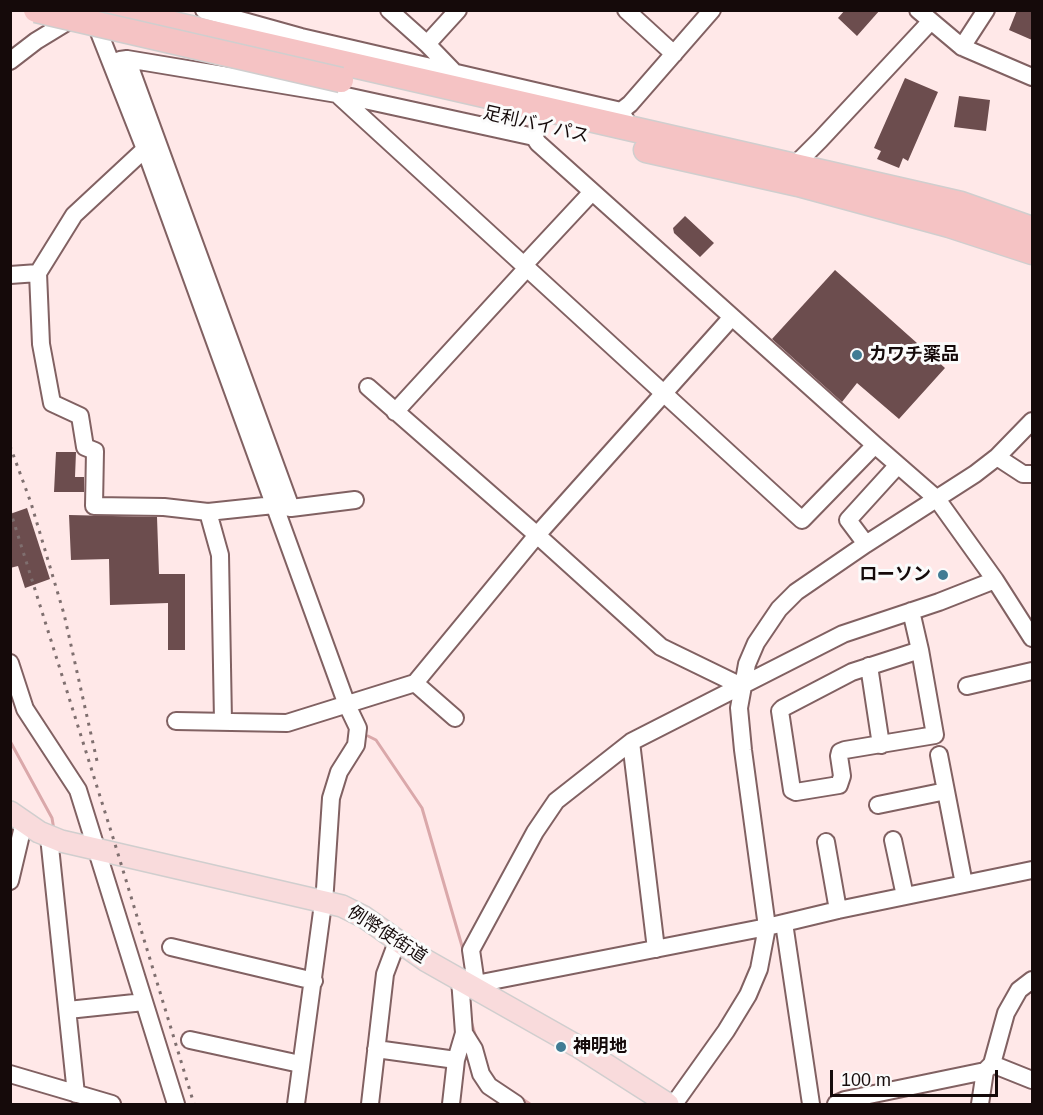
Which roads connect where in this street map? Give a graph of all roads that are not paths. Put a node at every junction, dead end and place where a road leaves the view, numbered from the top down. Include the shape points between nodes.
1 (36, 10) edge
2 (90, 10) edge
3 (112, 10) edge
4 (204, 10) edge
5 (389, 10) edge
6 (458, 10) edge
7 (626, 10) edge
8 (712, 10) edge
9 (986, 10) edge
10 (925, 16) edge
11 (427, 44) junction
12 (962, 47) junction
13 (674, 54) junction
14 (120, 60) junction
15 (10, 61) edge
16 (455, 73) junction
17 (1032, 77) edge
18 (342, 79) junction
19 (626, 120) junction
20 (537, 131) junction
21 (145, 149) junction
22 (795, 165) junction
23 (592, 192) junction
24 (1032, 229) edge
25 (1032, 252) edge
26 (525, 266) junction
27 (38, 273) junction
28 (10, 275) edge
29 (732, 317) junction
30 (368, 387) dead end
31 (663, 394) junction
32 (395, 411) junction
33 (1032, 421) edge
34 (875, 445) junction
35 (998, 457) junction
36 (898, 465) junction
37 (1032, 474) edge
38 (937, 499) junction
39 (355, 500) dead end
40 (282, 507) junction
41 (208, 512) junction
42 (537, 535) junction
43 (866, 544) junction
44 (995, 580) junction
45 (911, 611) junction
46 (1032, 638) edge
47 (920, 650) junction
48 (10, 663) edge
49 (869, 666) junction
50 (1032, 671) edge
51 (415, 683) junction
52 (743, 684) junction
53 (967, 686) dead end
54 (347, 705) junction
55 (455, 718) dead end
56 (176, 721) dead end
57 (223, 721) junction
58 (631, 742) junction
59 (881, 745) junction
60 (939, 755) dead end
61 (946, 791) junction
62 (878, 805) dead end
63 (17, 817) edge
64 (49, 837) junction
65 (893, 840) dead end
66 (826, 842) dead end
67 (95, 849) junction
68 (1032, 870) edge
69 (10, 881) edge
70 (964, 884) junction
71 (905, 896) junction
72 (323, 900) junction
73 (838, 910) junction
74 (784, 923) junction
75 (767, 927) junction
76 (397, 942) junction
77 (171, 947) dead end
78 (656, 949) junction
79 (1032, 980) edge
80 (314, 981) junction
81 (467, 982) junction
82 (144, 1002) junction
83 (68, 1010) junction
84 (464, 1034) junction
85 (190, 1040) dead end
86 (376, 1048) junction
87 (456, 1060) junction
88 (300, 1064) junction
89 (989, 1068) junction
90 (10, 1074) edge
91 (1032, 1080) edge
92 (69, 1097) edge
93 (112, 1104) edge
94 (176, 1104) edge
95 (296, 1104) edge
96 (370, 1104) edge
97 (451, 1104) edge
98 (516, 1104) edge
99 (668, 1104) edge
100 (674, 1104) edge
101 (811, 1104) edge
102 (836, 1104) edge
103 (980, 1104) edge

1 - 18 highway, 足利バイパス, bridge
2 - 14 street
2 - 15 street
3 - 18 highway, 足利バイパス
4 - 16 street
5 - 11 street
6 - 11 street
7 - 13 street
8 - 13 street
9 - 12 street
10 - 12 street
10 - 22 street
11 - 16 street
12 - 17 street
13 - 19 street via 630,104
14 - 18 street
14 - 21 street
14 - 40 street
16 - 19 street via 591,102
18 - 19 highway, 足利バイパス
18 - 20 highway, 足利バイパス
18 - 26 street
19 - 22 highway, 足利バイパス
20 - 23 street via 538,143
20 - 25 highway, 足利バイパス via 798,184
21 - 27 street via 74,215
21 - 40 street
22 - 24 highway, 足利バイパス via 961,204
23 - 26 street
23 - 29 street
26 - 31 street
26 - 32 street
27 - 28 street
27 - 41 street via 41,344 52,403 80,416 85,447 95,452 94,506
29 - 31 street
29 - 34 street
30 - 32 street
31 - 34 street via 802,520
31 - 42 street
32 - 42 street
33 - 35 street
34 - 36 street
35 - 37 street via 1023,474
35 - 38 street
36 - 38 street
36 - 43 street via 848,520
38 - 43 street
38 - 44 street
39 - 40 street
40 - 41 street
40 - 54 street
41 - 57 street via 220,555
42 - 51 street
42 - 52 street via 661,647
43 - 52 street via 796,592 779,609 756,643
44 - 45 street
44 - 46 street
45 - 47 street
45 - 52 street via 843,634
47 - 49 street
47 - 59 street via 935,735
48 - 67 street via 25,709 78,790
49 - 59 street
49 - 59 street via 845,674 780,711 792,790 839,785 840,752
50 - 53 street
51 - 54 street
51 - 55 street
52 - 58 street
52 - 75 street via 739,708 743,750
54 - 57 street via 287,723
54 - 72 street via 358,728 358,738 334,787
56 - 57 street
58 - 78 street
58 - 81 street via 556,801 471,950
60 - 61 street
61 - 62 street
61 - 70 street
63 - 64 main road, 例幣使街道
63 - 69 street
64 - 67 main road, 例幣使街道
64 - 83 street
65 - 71 street
66 - 73 street
67 - 72 main road, 例幣使街道
67 - 82 street
68 - 70 street
70 - 71 street
71 - 73 street
72 - 76 main road, 例幣使街道 via 352,911
72 - 80 street
73 - 74 street
74 - 75 street
74 - 101 street
75 - 78 street
75 - 100 street via 759,969 748,995
76 - 81 main road, 例幣使街道
76 - 86 street via 385,974
77 - 80 street
78 - 81 street
79 - 89 street via 1012,1000
80 - 88 street
81 - 84 street
81 - 99 main road, 例幣使街道
82 - 83 street
82 - 94 street
83 - 92 street
84 - 87 street
84 - 98 street via 489,1086
85 - 88 street
86 - 87 street
86 - 96 street
87 - 97 street
88 - 95 street
89 - 91 street
89 - 102 street
89 - 103 street
90 - 92 street
92 - 93 street

